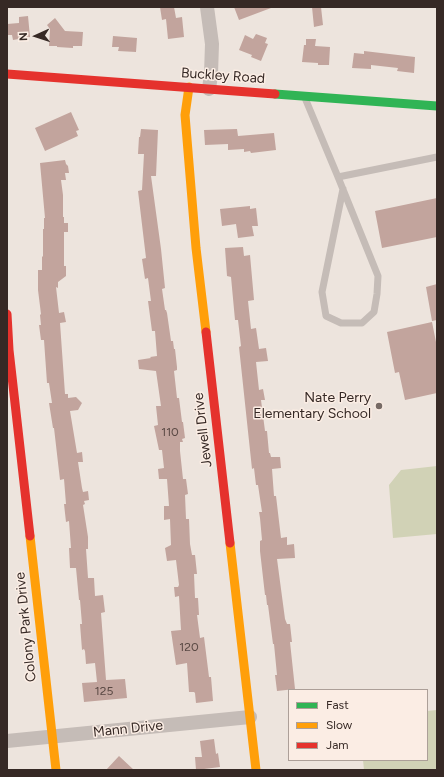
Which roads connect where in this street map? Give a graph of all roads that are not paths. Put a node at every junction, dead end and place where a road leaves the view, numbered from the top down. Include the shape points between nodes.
1 (207, 7) edge
2 (7, 74) edge
3 (189, 87) junction
4 (209, 89) junction
5 (304, 96) junction
6 (437, 106) edge
7 (437, 157) edge
8 (338, 176) junction
9 (343, 189) junction
10 (7, 314) edge
11 (250, 717) junction
12 (52, 736) junction
13 (7, 741) edge
14 (56, 770) edge
15 (256, 770) edge

1 - 4 street via 212,44
2 - 3 street, Buckley Road
3 - 4 street, Buckley Road
3 - 11 street, Jewell Drive via 185,115 196,248
4 - 5 street, Buckley Road
5 - 6 street, Buckley Road
5 - 8 lane
7 - 8 lane
8 - 9 lane
9 - 9 lane via 378,276 374,312 362,323 341,323 326,316 322,292
10 - 12 street, Colony Park Drive
11 - 12 street, Mann Drive
11 - 15 street, Jewell Drive
12 - 13 street, Mann Drive
12 - 14 street, Colony Park Drive

